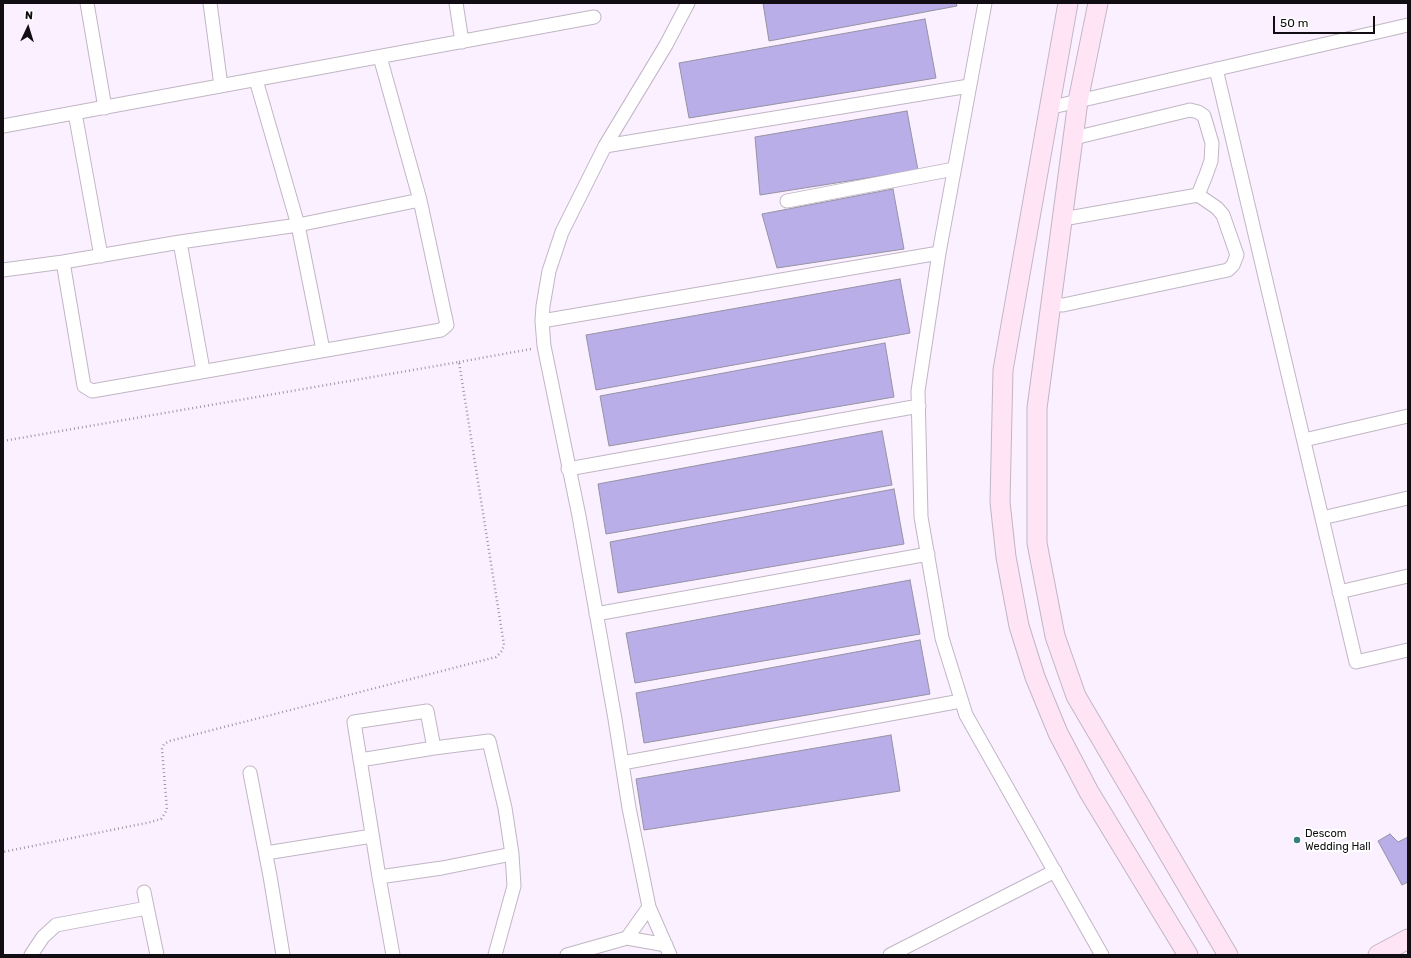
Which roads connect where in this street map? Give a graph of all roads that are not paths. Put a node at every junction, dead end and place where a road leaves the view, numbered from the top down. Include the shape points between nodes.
1 (87, 3) edge
2 (210, 3) edge
3 (456, 3) edge
4 (688, 3) edge
5 (985, 3) edge
6 (1068, 3) edge
7 (1098, 3) edge
8 (594, 17) dead end
9 (1408, 25) edge
10 (462, 42) junction
11 (380, 57) junction
12 (1216, 69) junction
13 (256, 80) junction
14 (221, 86) junction
15 (970, 86) junction
16 (1078, 101) junction
17 (105, 108) junction
18 (1048, 108) junction
19 (75, 113) junction
20 (3, 126) edge
21 (1074, 138) junction
22 (605, 146) junction
23 (954, 169) junction
24 (1198, 195) junction
25 (420, 200) junction
26 (787, 201) dead end
27 (1063, 219) junction
28 (298, 225) junction
29 (180, 242) junction
30 (940, 253) junction
31 (101, 256) junction
32 (63, 262) junction
33 (3, 270) edge
34 (1051, 304) junction
35 (542, 321) junction
36 (324, 350) junction
37 (203, 370) junction
38 (919, 406) junction
39 (1408, 416) edge
40 (1304, 440) junction
41 (568, 468) junction
42 (1408, 498) edge
43 (1322, 518) junction
44 (928, 554) junction
45 (1408, 576) edge
46 (1339, 592) junction
47 (596, 614) junction
48 (1408, 650) edge
49 (961, 701) junction
50 (434, 748) junction
51 (360, 760) junction
52 (622, 763) junction
53 (250, 773) dead end
54 (372, 836) junction
55 (266, 853) junction
56 (512, 854) junction
57 (1055, 871) junction
58 (379, 877) junction
59 (144, 892) dead end
60 (649, 907) junction
61 (147, 908) junction
62 (628, 938) junction
63 (1408, 939) edge
64 (668, 950) edge
65 (31, 955) edge
66 (157, 955) edge
67 (283, 955) edge
68 (393, 955) edge
69 (495, 955) edge
70 (567, 955) edge
71 (890, 955) edge
72 (1102, 955) edge
73 (1188, 955) edge
74 (1228, 955) edge
75 (1378, 955) edge

1 - 17 street
2 - 14 street
3 - 10 street
4 - 22 street via 666,45
5 - 15 street
6 - 18 street
7 - 16 street
8 - 10 street
9 - 12 street
10 - 11 street
11 - 13 street
11 - 25 street
12 - 16 street
12 - 40 street
13 - 14 street
13 - 28 street
14 - 17 street
15 - 22 street
15 - 23 street
16 - 18 street
16 - 21 street
17 - 19 street
18 - 73 street via 1003,370 1000,502 1006,557 1019,626 1035,677 1058,733 1089,792
19 - 20 street
19 - 31 street
21 - 24 street via 1190,110 1198,112 1204,116 1212,143 1211,161
21 - 27 street
22 - 35 street via 562,232 549,271
23 - 26 street
23 - 30 street
24 - 27 street
24 - 34 street via 1217,208 1222,215 1237,255 1228,270 1063,305
25 - 28 street
25 - 36 street via 447,325 441,330
27 - 34 street
28 - 29 street
28 - 36 street
29 - 31 street
29 - 37 street
30 - 35 street
30 - 38 street via 918,391
31 - 32 street
32 - 33 street
32 - 37 street via 84,386 92,390
34 - 74 street via 1037,408 1038,543 1055,636 1076,696
35 - 41 street via 544,346
36 - 37 street
38 - 41 street
38 - 44 street via 921,517
39 - 40 street
40 - 43 street
41 - 47 street
42 - 43 street
43 - 46 street
44 - 47 street
44 - 49 street via 942,638
45 - 46 street
46 - 48 street via 1356,662
47 - 52 street
49 - 52 street
49 - 57 street via 966,715
50 - 51 street
50 - 51 street via 427,711 354,722
50 - 56 street via 490,741
51 - 54 street
52 - 60 street
53 - 55 street
54 - 55 street
54 - 58 street
55 - 67 street
56 - 58 street
56 - 69 street via 514,886
57 - 71 street
57 - 72 street
58 - 68 street
59 - 61 street
60 - 62 street
60 - 64 street
61 - 65 street via 56,925 43,937
61 - 66 street
62 - 64 street
62 - 70 street
63 - 75 street

